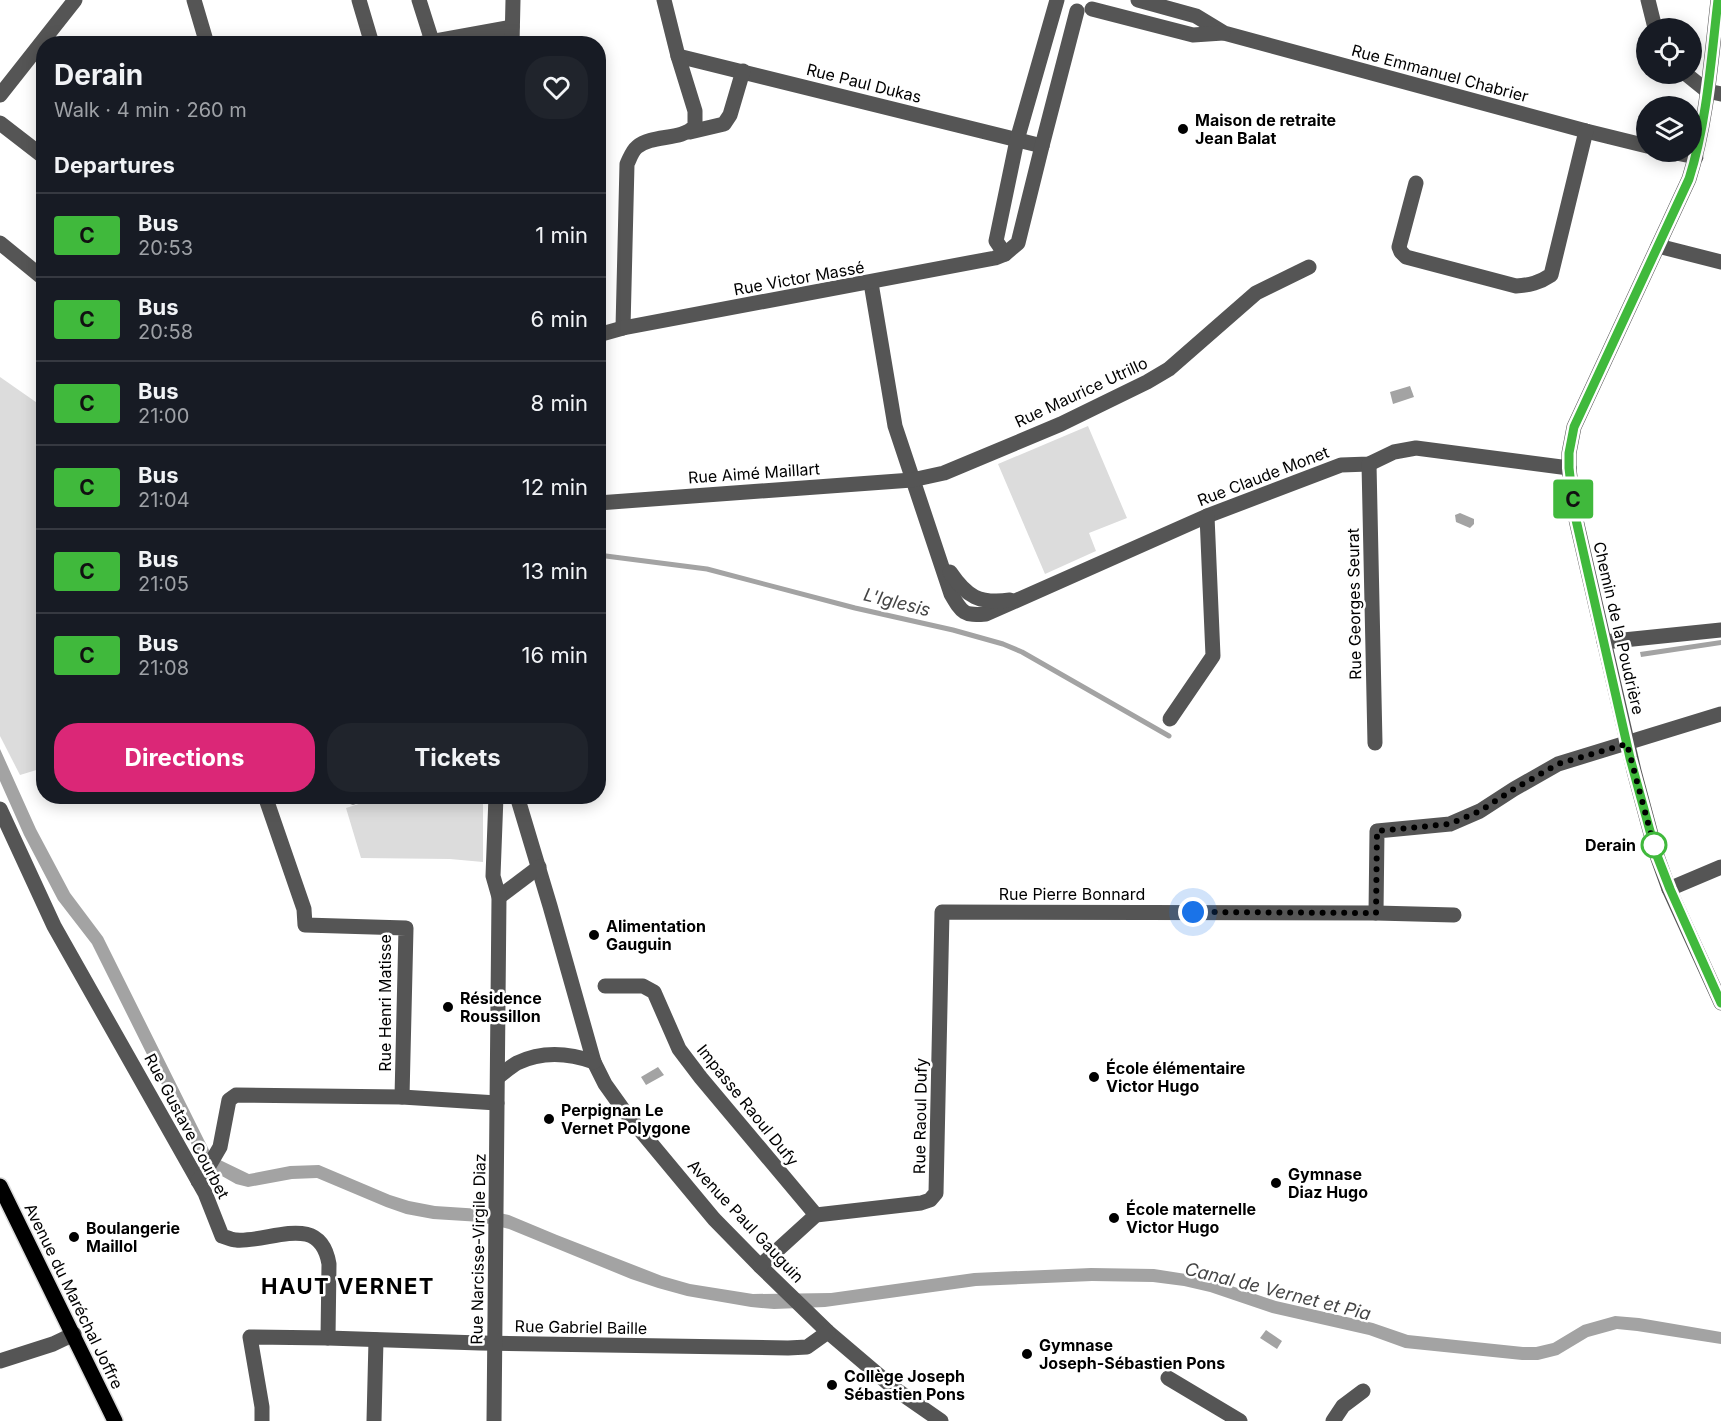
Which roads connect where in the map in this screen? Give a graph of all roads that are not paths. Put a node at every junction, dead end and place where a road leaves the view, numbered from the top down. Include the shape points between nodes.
1 (75, 0) edge
2 (194, 0) edge
3 (359, 0) edge
4 (419, 0) edge
5 (513, 0) edge
6 (664, 0) edge
7 (1057, 0) edge
8 (1063, 0) edge
9 (1138, 0) edge
10 (1648, 0) edge
11 (1718, 0) edge
12 (1090, 7) edge
13 (1652, 18) edge
14 (512, 27) junction
15 (1224, 33) junction
16 (47, 36) edge
17 (205, 36) edge
18 (370, 36) edge
19 (424, 36) edge
20 (460, 36) edge
21 (512, 36) edge
22 (36, 49) edge
23 (678, 56) junction
24 (743, 71) junction
25 (1714, 92) edge
26 (0, 95) edge
27 (0, 123) edge
28 (1586, 131) junction
29 (690, 132) junction
30 (1702, 135) edge
31 (1017, 140) junction
32 (1636, 143) edge
33 (1042, 146) junction
34 (36, 152) edge
35 (1694, 162) edge
36 (1416, 183) dead end
37 (0, 243) edge
38 (1658, 246) junction
39 (1005, 254) junction
40 (1721, 262) edge
41 (1309, 267) dead end
42 (36, 272) edge
43 (871, 283) junction
44 (622, 328) junction
45 (606, 332) edge
46 (1370, 464) junction
47 (1569, 468) junction
48 (912, 480) junction
49 (606, 502) edge
50 (1207, 516) junction
51 (1721, 630) edge
52 (1604, 642) junction
53 (1721, 714) edge
54 (1170, 719) dead end
55 (1375, 743) dead end
56 (1627, 744) junction
57 (268, 804) edge
58 (496, 804) edge
59 (519, 804) edge
60 (0, 808) edge
61 (539, 867) junction
62 (1721, 867) edge
63 (1670, 889) junction
64 (499, 897) junction
65 (942, 912) joint
66 (1376, 913) junction
67 (1454, 915) dead end
68 (605, 986) dead end
69 (1721, 1003) edge
70 (594, 1062) junction
71 (498, 1077) junction
72 (402, 1097) junction
73 (497, 1103) junction
74 (202, 1176) junction
75 (0, 1186) edge
76 (816, 1215) junction
77 (760, 1266) junction
78 (828, 1332) junction
79 (74, 1334) junction
80 (328, 1338) junction
81 (376, 1340) junction
82 (495, 1343) junction
83 (0, 1361) edge
84 (1168, 1378) dead end
85 (1363, 1390) dead end
86 (115, 1421) edge
87 (262, 1421) edge
88 (374, 1421) edge
89 (494, 1421) edge
90 (941, 1421) edge
91 (1240, 1421) edge
92 (1333, 1421) edge

1 - 16 street
2 - 17 street
3 - 18 street
4 - 19 street
5 - 14 street
6 - 23 street
7 - 31 street
8 - 12 street via 1065,5
9 - 15 street, Rue Emmanuel Chabrier via 1196,16
10 - 13 street
11 - 25 street, Chemin de la Poudrière
12 - 15 street, Rue Emmanuel Chabrier via 1193,34
12 - 33 street
14 - 20 street
14 - 21 street
15 - 28 street, Rue Emmanuel Chabrier
22 - 26 street
23 - 24 street, Rue Paul Dukas
23 - 29 street via 695,111 695,126
24 - 29 street via 724,124
24 - 31 street, Rue Paul Dukas
25 - 30 street, Chemin de la Poudrière
27 - 34 street
28 - 32 street, Rue Emmanuel Chabrier
28 - 36 street via 1551,275 1542,282 1516,286 1406,256 1399,247
29 - 44 street via 639,146 627,164
31 - 33 street, Rue Paul Dukas
31 - 39 street via 996,242
33 - 39 street via 1018,243
35 - 38 street, Chemin de la Poudrière
37 - 42 street
38 - 40 street
38 - 47 street, Chemin de la Poudrière via 1574,427
39 - 43 street, Rue Victor Massé
41 - 48 street, Rue Maurice Utrillo via 1256,293 1169,369 1147,382 1061,424 944,473
43 - 44 street, Rue Victor Massé
43 - 48 street, Rue Claude Monet via 895,426
44 - 45 street, Rue Victor Massé
46 - 47 street, Rue Claude Monet via 1394,452 1416,448
46 - 50 street, Rue Claude Monet via 1341,465
46 - 55 street, Rue Georges Seurat
47 - 52 street, Chemin de la Poudrière via 1574,511
48 - 49 street, Rue Aimé Maillart
48 - 50 street, Rue Claude Monet via 940,557 960,587 975,598 993,602 1018,599
50 - 54 street via 1214,656
51 - 52 street
52 - 56 street, Chemin de la Poudrière
53 - 56 street
56 - 63 street, Chemin de la Poudrière via 1656,853
56 - 66 street via 1558,764 1480,811 1450,824 1377,831
57 - 72 street, Rue Henri Matisse via 304,909 304,925 406,928
58 - 64 street, Rue Narcisse-Virgile Diaz via 494,876
59 - 61 street, Avenue Paul Gauguin
60 - 74 street, Rue Gustave Courbet via 54,926
61 - 64 street
61 - 70 street, Avenue Paul Gauguin
62 - 63 street
63 - 69 street, Chemin de la Poudrière
64 - 71 street, Rue Narcisse-Virgile Diaz
65 - 66 street, Rue Pierre Bonnard
65 - 76 street, Rue Raoul Dufy via 936,1193 921,1203
66 - 67 street, Rue Pierre Bonnard
68 - 76 street, Impasse Raoul Dufy via 643,986 654,992 679,1048
70 - 71 street via 548,1054 517,1063
70 - 77 street, Avenue Paul Gauguin via 625,1112 714,1219
71 - 73 street, Rue Narcisse-Virgile Diaz
72 - 73 street
72 - 74 street via 236,1095 229,1100 220,1147
73 - 82 street, Rue Narcisse-Virgile Diaz
74 - 80 street, Rue Gustave Courbet via 222,1236 235,1240 300,1233 321,1243 329,1264
75 - 79 main road, Avenue du Maréchal Joffre
76 - 77 street
77 - 78 street, Avenue Paul Gauguin
78 - 82 street, Rue Gabriel Baille via 807,1347 788,1348
78 - 90 street, Avenue Paul Gauguin via 895,1389
79 - 83 street
79 - 86 main road, Avenue du Maréchal Joffre
80 - 81 street, Rue Gabriel Baille
80 - 87 street via 250,1337
81 - 82 street, Rue Gabriel Baille
81 - 88 street
82 - 89 street, Rue Narcisse-Virgile Diaz
84 - 91 street
85 - 92 street via 1343,1406

